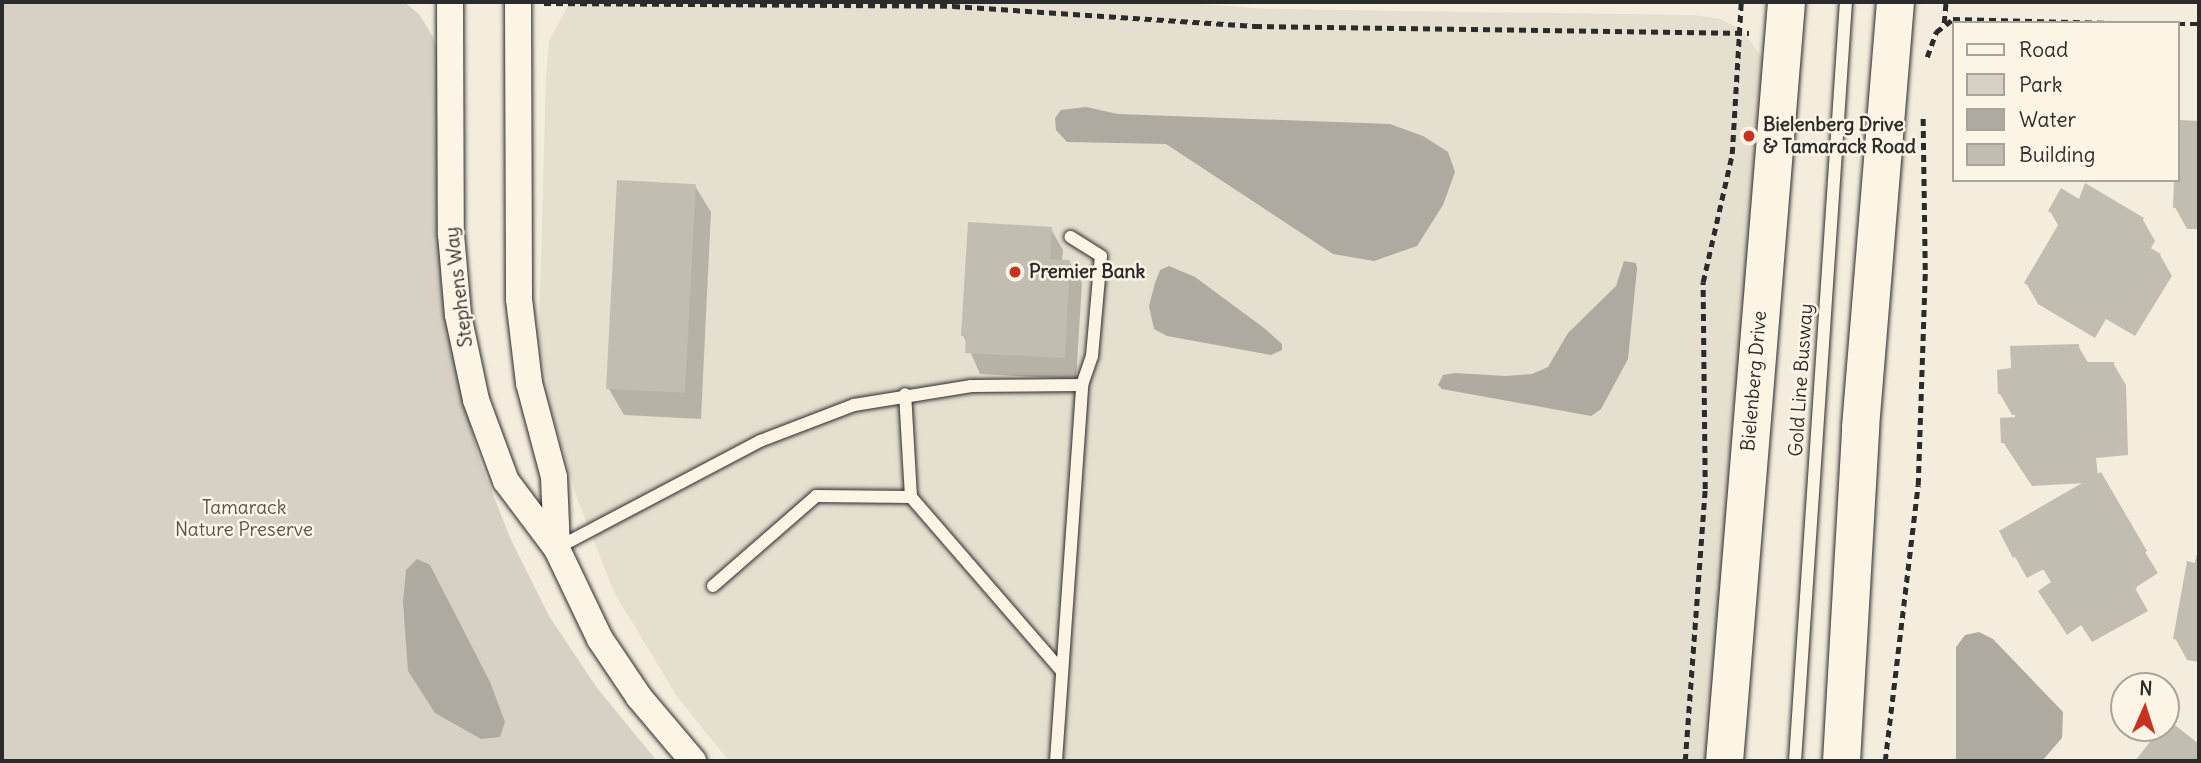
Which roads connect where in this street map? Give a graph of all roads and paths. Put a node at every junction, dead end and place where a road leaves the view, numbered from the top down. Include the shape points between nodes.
1 (42, 2) edge
2 (450, 2) edge
3 (518, 2) edge
4 (1741, 2) edge
5 (1786, 2) edge
6 (1846, 2) edge
7 (1895, 2) edge
8 (1945, 2) edge
9 (1952, 21) edge
10 (1952, 21) edge
11 (2037, 21) edge
12 (1944, 23) junction
13 (2180, 24) edge
14 (2199, 24) edge
15 (1739, 34) junction
16 (1926, 65) dead end
17 (1923, 114) dead end
18 (1071, 237) dead end
19 (1082, 385) junction
20 (905, 394) junction
21 (911, 497) junction
22 (556, 549) junction
23 (713, 586) dead end
24 (1061, 670) junction
25 (693, 761) edge
26 (1056, 761) edge
27 (1685, 761) edge
28 (1724, 761) edge
29 (1795, 761) edge
30 (1841, 761) edge
31 (1885, 761) edge

1 - 2 path
2 - 22 street, Stephens Way via 451,234 458,315 476,400 506,481
3 - 15 path via 953,6 1255,26
3 - 22 street, Stephens Way via 519,299 529,383 554,477
4 - 15 path
5 - 28 street, Bielenberg Drive
6 - 29 lane, Gold Line Busway
7 - 30 street via 1860,427
8 - 12 path
9 - 11 path
10 - 12 path
12 - 16 path via 1936,32
13 - 14 path
15 - 27 path via 1732,155 1703,282 1705,489
17 - 31 path via 1925,270 1918,485
18 - 19 lane via 1101,256 1092,356
19 - 20 lane via 971,386
19 - 24 lane
20 - 21 lane
20 - 22 lane via 854,405 781,432
21 - 23 lane via 816,496
21 - 24 lane
22 - 25 street, Stephens Way via 579,602 614,661
24 - 26 lane

